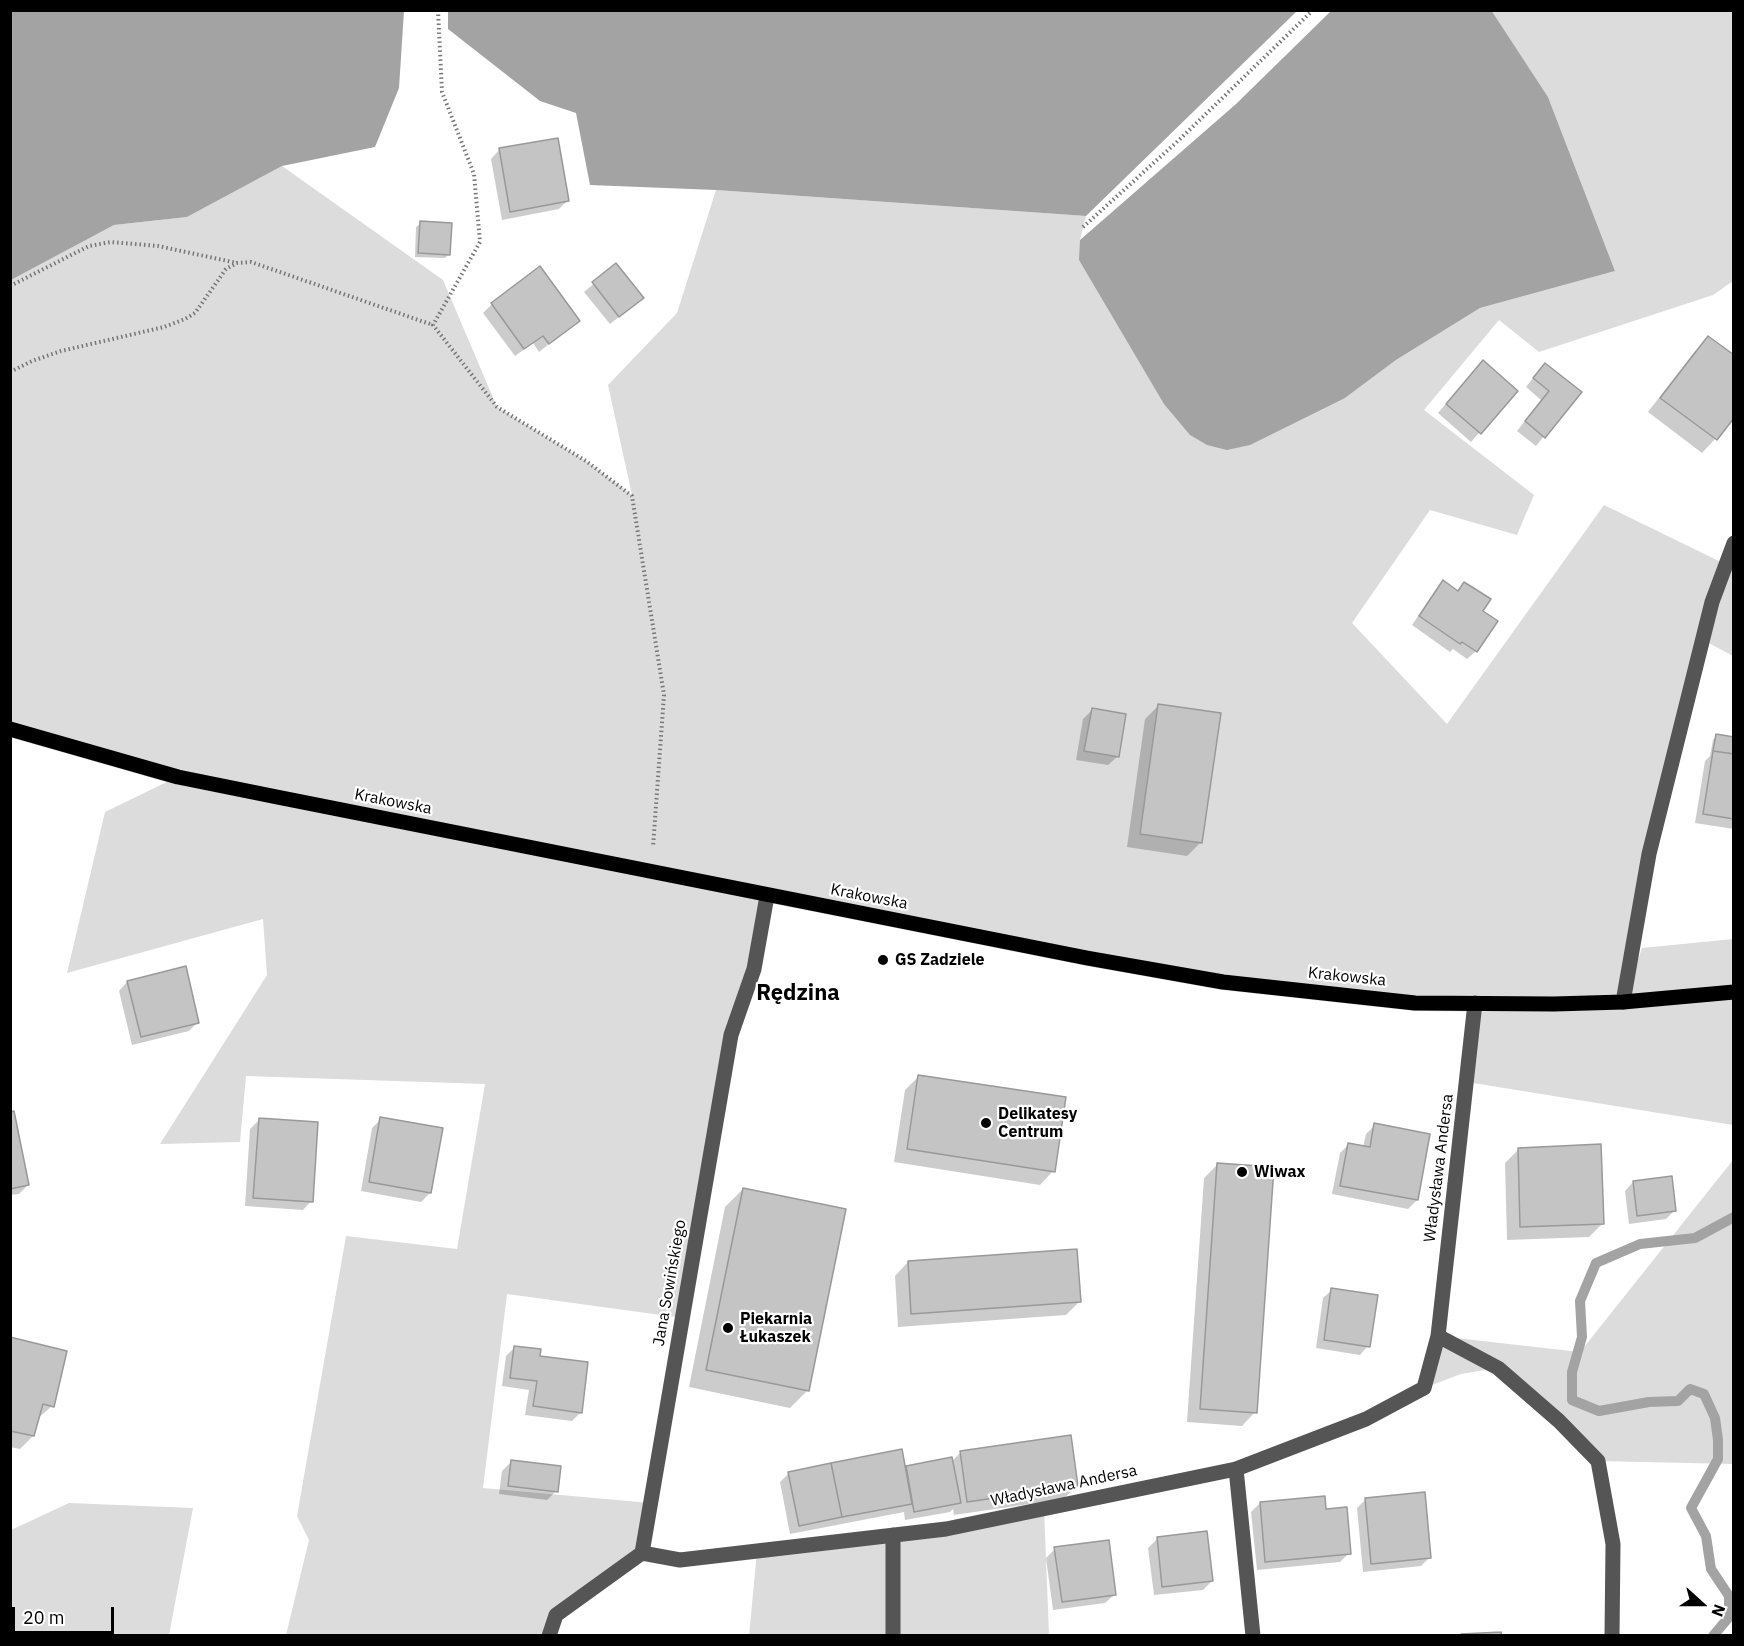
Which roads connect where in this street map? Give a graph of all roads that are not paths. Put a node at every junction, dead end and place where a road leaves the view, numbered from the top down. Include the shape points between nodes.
1 (1734, 543) edge
2 (10, 729) edge
3 (767, 896) junction
4 (1734, 992) edge
5 (1623, 1002) junction
6 (1474, 1003) junction
7 (1438, 1336) junction
8 (1236, 1469) junction
9 (892, 1535) junction
10 (642, 1553) junction
11 (549, 1635) edge
12 (893, 1635) edge
13 (1253, 1635) edge
14 (1612, 1635) edge

1 - 5 street via 1712,602 1649,854
2 - 3 main road, Krakowska via 178,777
3 - 6 main road, Krakowska via 1223,982 1404,1002
3 - 10 street, Jana Sowińskiego via 754,969 731,1035
4 - 5 main road, Krakowska
5 - 6 main road, Krakowska
6 - 7 street, Władysława Andersa
7 - 8 street, Władysława Andersa via 1424,1388 1366,1419
7 - 14 street via 1498,1368 1598,1461 1613,1544
8 - 9 street, Władysława Andersa via 946,1528
8 - 13 street
9 - 10 street, Władysława Andersa via 680,1560
9 - 12 street
10 - 11 street via 556,1615

